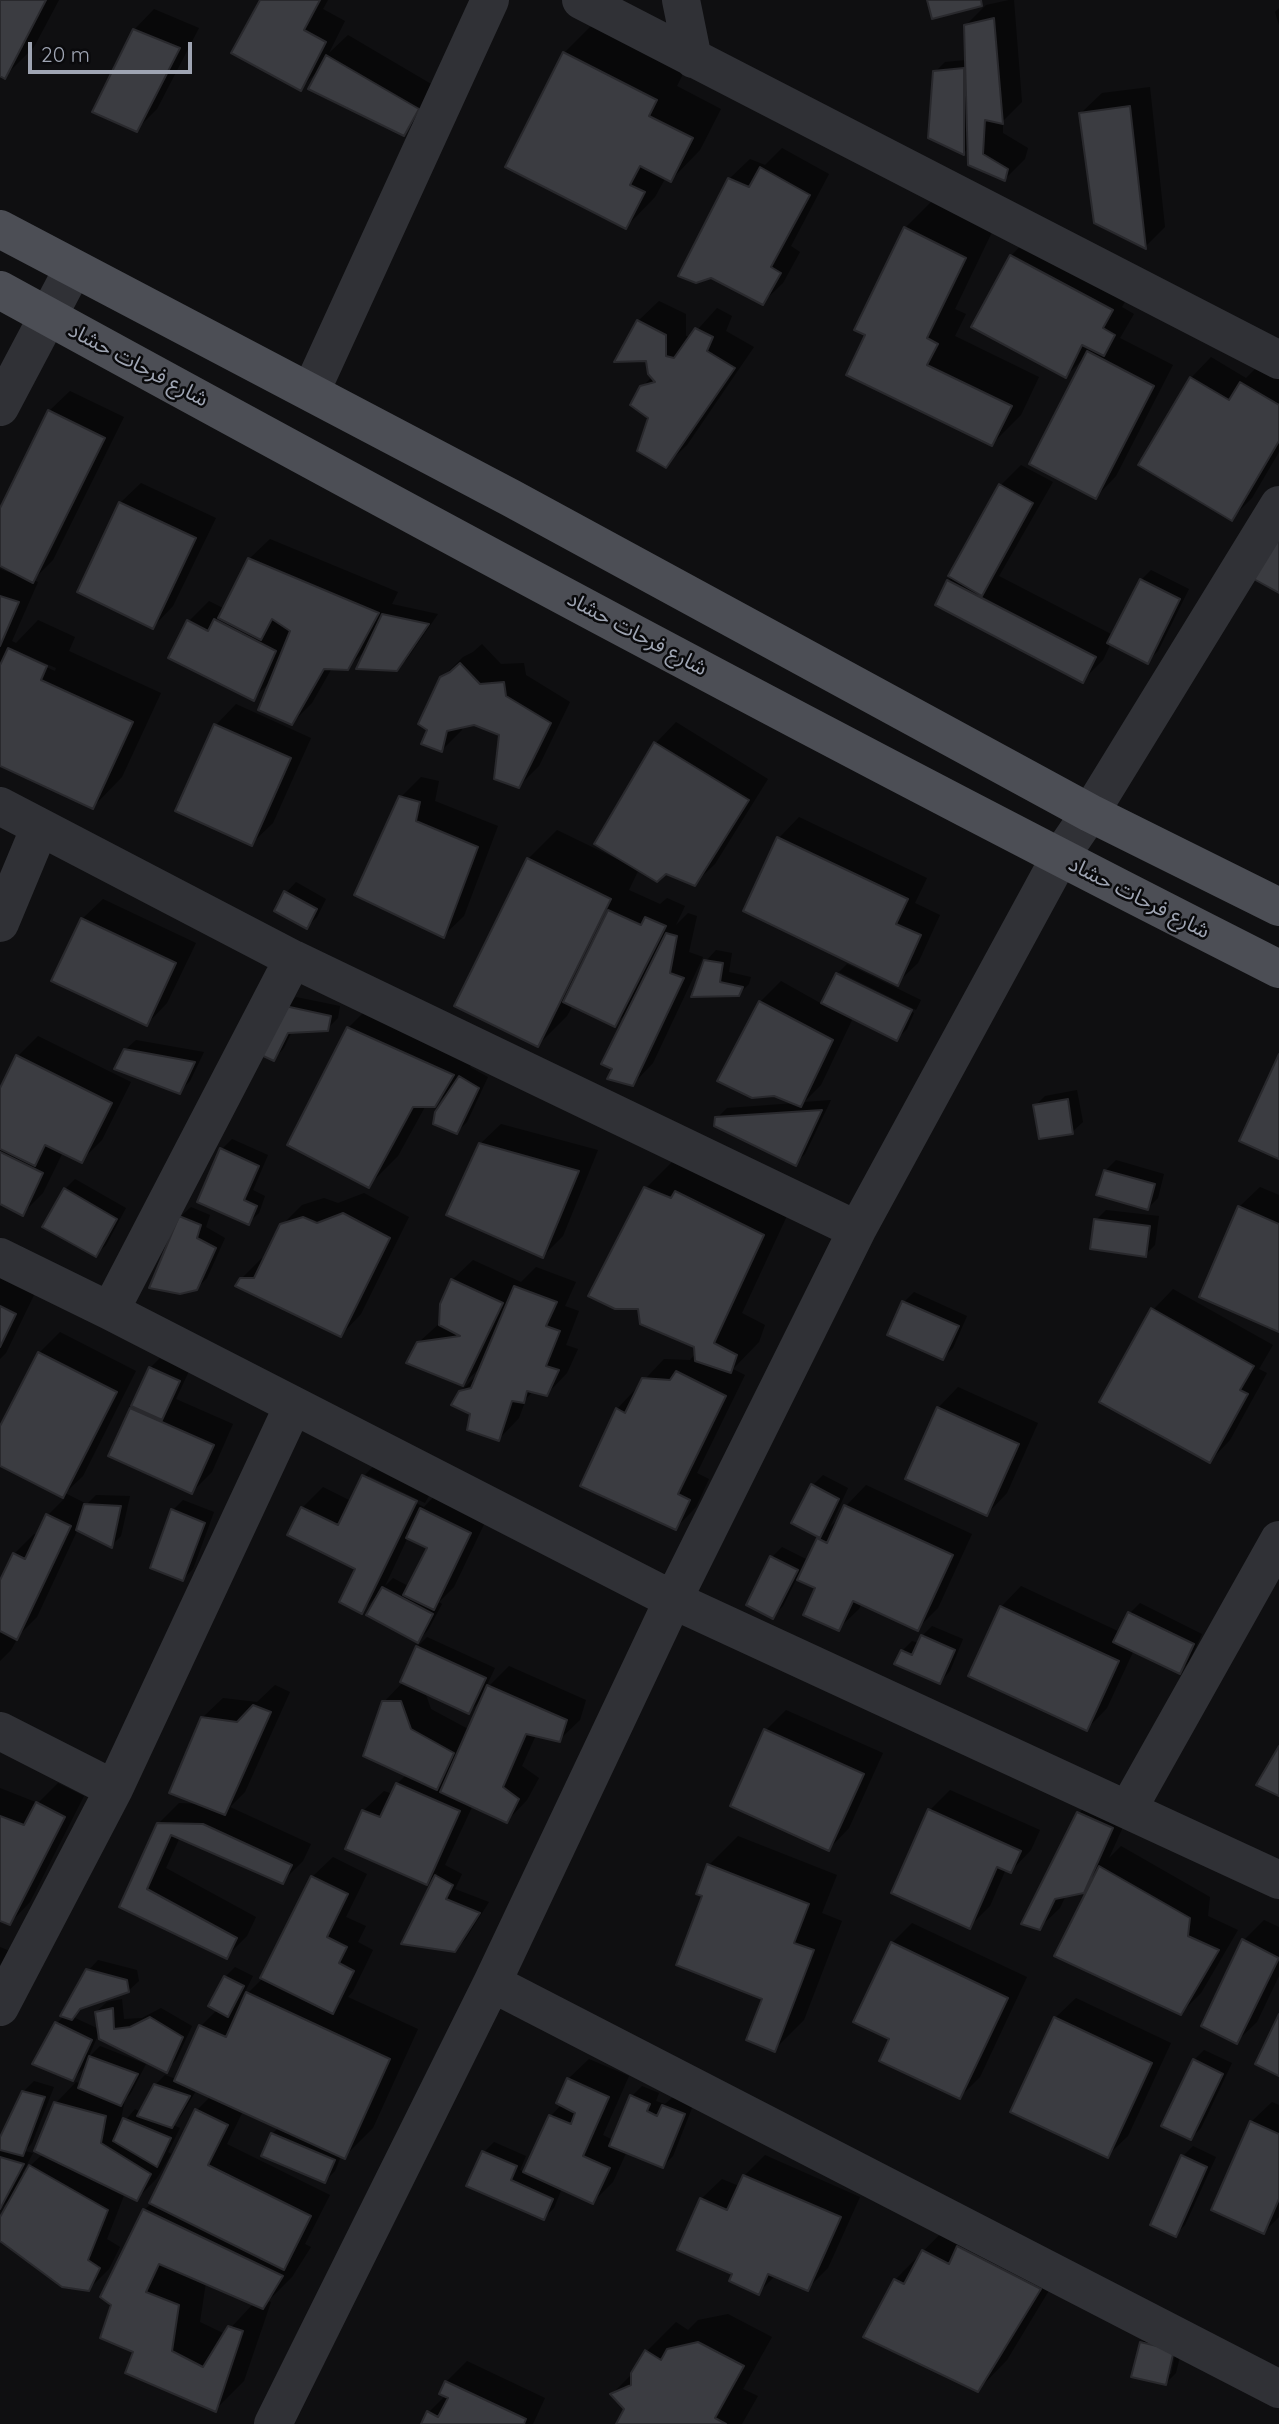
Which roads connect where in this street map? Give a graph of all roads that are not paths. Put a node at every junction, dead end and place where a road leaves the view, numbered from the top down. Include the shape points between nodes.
1 (490, 0) edge
2 (581, 0) edge
3 (681, 0) edge
4 (693, 59) junction
5 (0, 229) edge
6 (73, 269) junction
7 (0, 289) edge
8 (47, 316) junction
9 (1279, 360) edge
10 (312, 391) junction
11 (0, 407) edge
12 (511, 498) junction
13 (1279, 505) edge
14 (488, 554) junction
15 (0, 806) edge
16 (1090, 813) junction
17 (40, 827) junction
18 (1060, 858) junction
19 (1279, 907) edge
20 (0, 923) edge
21 (293, 958) junction
22 (1279, 968) edge
23 (857, 1230) junction
24 (0, 1257) edge
25 (110, 1311) junction
26 (293, 1406) junction
27 (1279, 1540) edge
28 (673, 1600) junction
29 (0, 1731) edge
30 (114, 1789) junction
31 (1128, 1809) junction
32 (1279, 1881) edge
33 (492, 1983) junction
34 (0, 2007) edge
35 (1279, 2389) edge
36 (273, 2424) edge

1 - 10 street
2 - 4 street
3 - 4 street
4 - 9 street
5 - 6 main road
6 - 8 street
6 - 10 main road
7 - 8 main road, شارع فرحات حشاد
8 - 11 street
8 - 14 main road, شارع فرحات حشاد
10 - 12 main road
12 - 14 main road
12 - 16 main road
13 - 16 street
14 - 18 main road, شارع فرحات حشاد
15 - 17 street
16 - 18 street
16 - 19 main road
17 - 20 street
17 - 21 street
18 - 22 main road, شارع فرحات حشاد
18 - 23 street
21 - 23 street
21 - 25 street
23 - 28 street
24 - 25 street
25 - 26 street
26 - 28 street
26 - 30 street
27 - 31 street
28 - 31 street
28 - 33 street
29 - 30 street
30 - 34 street
31 - 32 street
33 - 35 street
33 - 36 street

